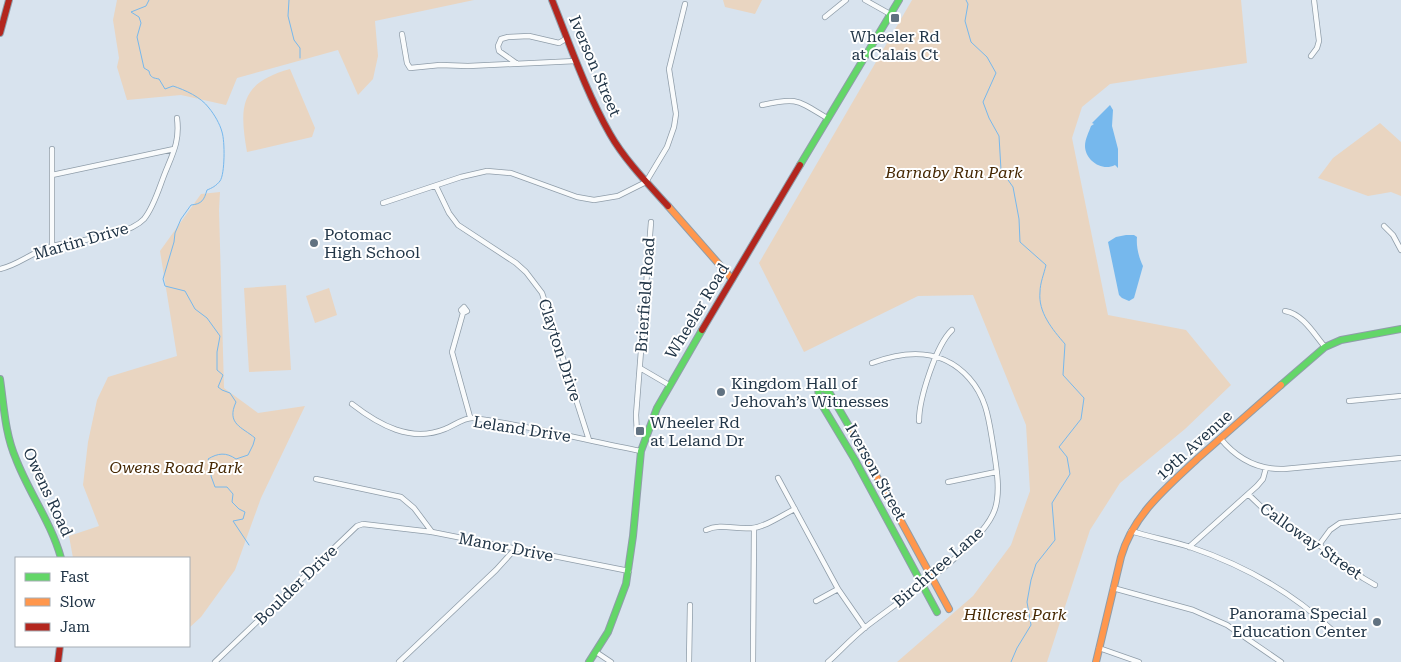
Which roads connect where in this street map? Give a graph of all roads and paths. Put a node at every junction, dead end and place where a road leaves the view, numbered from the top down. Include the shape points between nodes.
1 (9, 0) edge
2 (552, 0) edge
3 (846, 0) edge
4 (865, 0) edge
5 (898, 0) edge
6 (1314, 0) edge
7 (685, 4) dead end
8 (890, 14) junction
9 (825, 17) dead end
10 (0, 33) edge
11 (402, 34) dead end
12 (567, 38) junction
13 (1310, 56) dead end
14 (576, 61) junction
15 (517, 64) junction
16 (762, 105) dead end
17 (177, 118) dead end
18 (828, 118) junction
19 (52, 149) dead end
20 (174, 149) junction
21 (52, 175) junction
22 (646, 182) junction
23 (436, 186) junction
24 (383, 203) dead end
25 (651, 222) dead end
26 (1384, 226) dead end
27 (52, 246) junction
28 (1401, 250) edge
29 (0, 269) edge
30 (732, 279) junction
31 (1285, 311) dead end
32 (463, 313) dead end
33 (1401, 329) edge
34 (952, 330) dead end
35 (1325, 347) junction
36 (937, 356) junction
37 (872, 364) dead end
38 (640, 368) junction
39 (0, 379) edge
40 (669, 385) junction
41 (1401, 396) edge
42 (1349, 401) dead end
43 (352, 404) dead end
44 (470, 417) junction
45 (919, 421) dead end
46 (637, 434) dead end
47 (1220, 438) junction
48 (589, 440) junction
49 (641, 451) junction
50 (1401, 458) edge
51 (1266, 468) junction
52 (996, 472) junction
53 (778, 478) dead end
54 (316, 479) dead end
55 (948, 482) dead end
56 (1249, 494) junction
57 (795, 509) junction
58 (1401, 516) edge
59 (382, 526) joint
60 (754, 528) junction
61 (706, 530) dead end
62 (432, 532) junction
63 (1130, 532) junction
64 (1319, 545) junction
65 (1189, 547) junction
66 (515, 549) junction
67 (61, 557) edge
68 (629, 570) junction
69 (931, 578) junction
70 (922, 585) junction
71 (1375, 585) dead end
72 (1113, 588) junction
73 (838, 589) junction
74 (816, 601) dead end
75 (690, 605) dead end
76 (949, 609) dead end
77 (937, 612) dead end
78 (864, 628) junction
79 (1332, 630) dead end
80 (60, 647) edge
81 (1100, 648) junction
82 (596, 652) junction
83 (58, 662) edge
84 (215, 662) edge
85 (399, 662) edge
86 (589, 662) edge
87 (611, 662) edge
88 (689, 662) edge
89 (752, 662) edge
90 (828, 662) edge
91 (1096, 662) edge
92 (1139, 662) edge
93 (1281, 662) edge

1 - 10 street
2 - 12 street, Iverson Street
3 - 9 street
4 - 8 street
5 - 8 street, Wheeler Road
6 - 13 street via 1319,41
7 - 22 street via 669,69 676,114 674,127
8 - 18 street, Wheeler Road
11 - 15 street via 410,68
12 - 14 street, Iverson Street
12 - 15 street via 559,44 529,36 501,38 498,41 499,51
14 - 15 street
14 - 22 street, Iverson Street via 601,119
16 - 18 street via 794,100
17 - 20 street, Martin Drive via 178,134
18 - 30 street, Wheeler Road
19 - 21 street
20 - 21 street
20 - 27 street, Martin Drive via 152,206 136,225
21 - 27 street
22 - 23 street via 618,196 594,200 498,171 475,173
22 - 30 street, Iverson Street
23 - 24 street
23 - 48 street, Clayton Drive via 448,214 458,225 516,263 542,293
25 - 38 street, Brierfield Road
26 - 28 street
27 - 29 street, Martin Drive
30 - 40 street, Wheeler Road
31 - 35 street via 1298,316
32 - 44 street via 452,352
33 - 35 street, 19th Avenue via 1341,340
34 - 36 street
35 - 47 street, 19th Avenue
36 - 37 street, Birchtree Lane via 905,354
36 - 45 street via 922,396
36 - 52 street, Birchtree Lane via 962,371 984,400
38 - 40 street, Brierfield Road
38 - 46 street, Brierfield Road
39 - 67 street, Owens Road via 14,457 53,529
40 - 49 street, Wheeler Road
41 - 42 street
43 - 44 street, Leland Drive via 376,422 419,435 441,431
44 - 48 street, Leland Drive
47 - 51 street via 1238,456
47 - 63 street, 19th Avenue via 1157,496
48 - 49 street, Leland Drive
49 - 68 street, Wheeler Road
50 - 51 street
51 - 56 street via 1261,482
52 - 55 street
52 - 69 street, Birchtree Lane via 997,502 987,526
53 - 57 street
54 - 62 street via 401,496
56 - 64 street, Calloway Street via 1273,518
56 - 65 street
57 - 60 street
57 - 73 street
58 - 64 street via 1340,522
59 - 62 street, Manor Drive
59 - 84 street, Boulder Drive via 366,523 358,526
60 - 61 street via 734,529 720,525
60 - 89 street
62 - 66 street, Manor Drive
63 - 65 street
63 - 72 street, 19th Avenue
64 - 71 street, Calloway Street
65 - 79 street via 1226,560 1270,583
66 - 68 street, Manor Drive
66 - 85 street
68 - 82 street, Wheeler Road via 616,614
69 - 70 street, Birchtree Lane
69 - 70 street, Iverson Street via 836,403 829,392 818,388 819,400
69 - 76 street, Iverson Street
70 - 77 street, Iverson Street
70 - 78 street, Birchtree Lane
72 - 81 street, 19th Avenue
72 - 93 street via 1201,614 1227,626
73 - 74 street
73 - 78 street
75 - 88 street
78 - 90 street, Birchtree Lane
80 - 83 street
81 - 91 street, 19th Avenue
81 - 92 street
82 - 86 street, Wheeler Road
82 - 87 street

